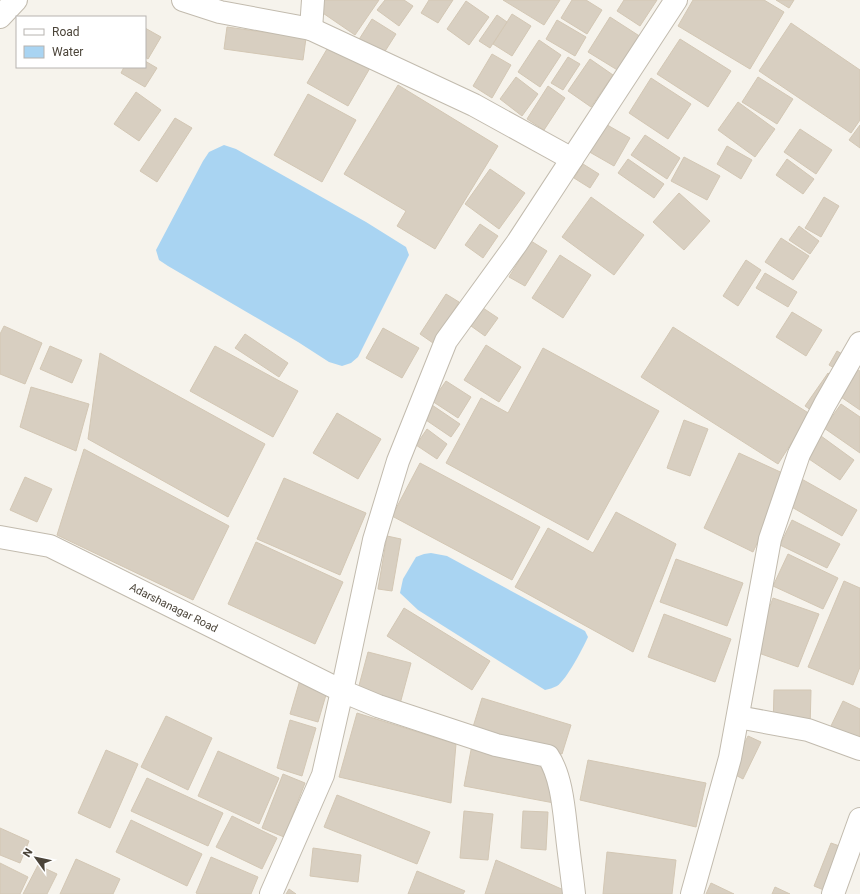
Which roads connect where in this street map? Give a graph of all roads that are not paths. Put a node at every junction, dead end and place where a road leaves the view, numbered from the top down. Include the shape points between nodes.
1 (16, 0) edge
2 (183, 0) edge
3 (313, 0) edge
4 (676, 0) edge
5 (0, 16) edge
6 (311, 29) junction
7 (572, 159) junction
8 (860, 344) edge
9 (0, 537) edge
10 (342, 691) junction
11 (738, 717) junction
12 (860, 749) edge
13 (860, 819) edge
14 (271, 894) edge
15 (574, 894) edge
16 (692, 894) edge
17 (833, 894) edge

1 - 5 street
2 - 6 street via 220,12
3 - 6 street
4 - 7 street
6 - 7 street via 474,105
7 - 10 street via 517,243 446,341 398,461 374,540
8 - 11 street via 799,454 770,539
9 - 10 street, Adarshanagar Road via 50,546
10 - 14 street via 323,775
10 - 15 street, Adarshanagar Road via 378,706 496,745 548,756 557,776 563,806
11 - 12 street via 808,730
11 - 16 street via 730,758
13 - 17 street

